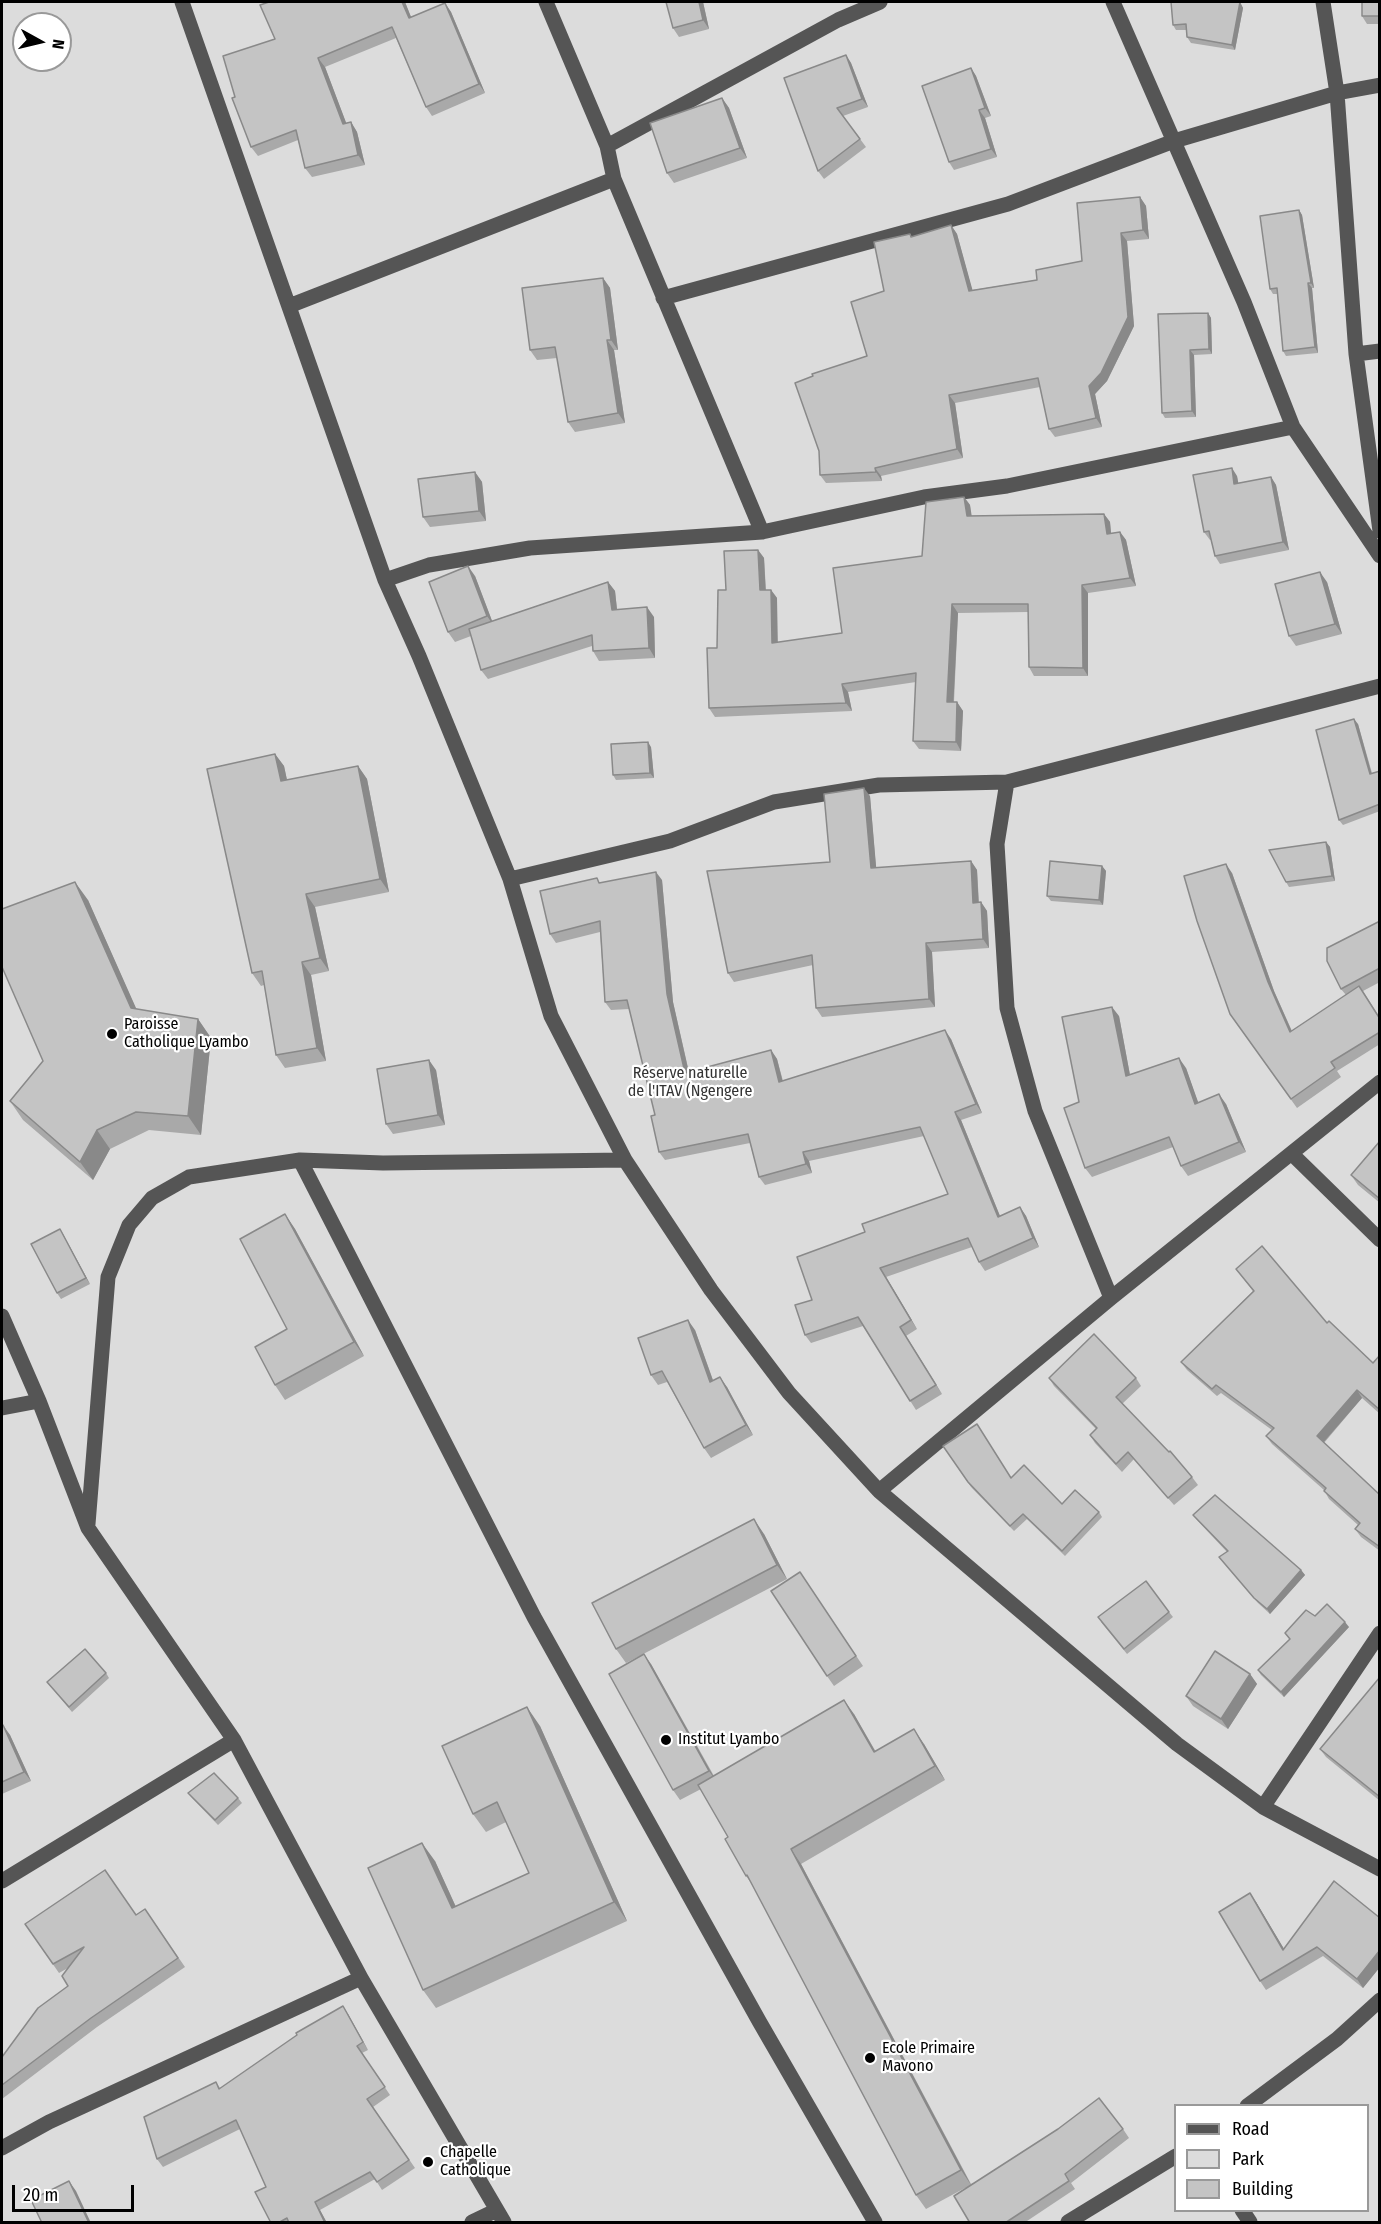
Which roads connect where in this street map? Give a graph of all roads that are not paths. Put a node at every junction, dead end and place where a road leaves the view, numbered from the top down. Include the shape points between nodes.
1 (182, 2) edge
2 (546, 2) edge
3 (880, 2) edge
4 (1113, 2) edge
5 (1323, 2) edge
6 (1380, 85) edge
7 (1337, 93) junction
8 (1174, 141) junction
9 (607, 146) junction
10 (614, 178) junction
11 (663, 298) junction
12 (290, 306) junction
13 (1380, 351) edge
14 (1356, 354) junction
15 (1293, 428) junction
16 (1380, 531) edge
17 (762, 532) junction
18 (1380, 556) edge
19 (385, 580) junction
20 (1380, 686) edge
21 (1007, 782) junction
22 (510, 879) junction
23 (1380, 1082) edge
24 (1292, 1154) junction
25 (300, 1160) junction
26 (625, 1160) junction
27 (1380, 1240) edge
28 (1111, 1298) junction
29 (2, 1316) edge
30 (39, 1401) junction
31 (2, 1408) edge
32 (879, 1491) junction
33 (88, 1528) junction
34 (1380, 1633) edge
35 (234, 1740) junction
36 (1263, 1807) junction
37 (1380, 1869) edge
38 (2, 1881) edge
39 (361, 1978) junction
40 (1380, 2000) edge
41 (1250, 2104) edge
42 (2, 2148) edge
43 (1174, 2157) edge
44 (501, 2216) edge
45 (472, 2223) edge
46 (875, 2223) edge
47 (1068, 2223) edge

1 - 12 street
2 - 9 street
3 - 9 street
4 - 8 street
5 - 7 street
6 - 7 street
7 - 8 street
7 - 14 street
8 - 11 street via 1008,204
8 - 15 street
9 - 10 street
10 - 11 street
10 - 12 street
11 - 17 street
12 - 19 street
13 - 14 street
14 - 16 street
15 - 17 street via 1007,486 924,497
15 - 18 street
17 - 19 street via 530,548 429,565
19 - 22 street
20 - 21 street
21 - 22 street via 879,785 774,802 670,841
21 - 28 street via 997,844 1007,1008 1035,1112
22 - 26 street via 551,1016
23 - 24 street
24 - 27 street
24 - 28 street
25 - 26 street via 383,1163
25 - 33 street via 189,1177 152,1198 129,1225 108,1277
25 - 46 street via 534,1617
26 - 32 street via 711,1290 789,1393
28 - 32 street
29 - 30 street
30 - 31 street
30 - 33 street
32 - 36 street via 1178,1744
33 - 35 street
34 - 36 street
35 - 38 street
35 - 39 street
36 - 37 street
39 - 42 street via 49,2122
39 - 44 street
40 - 41 street
43 - 47 street
44 - 45 street

